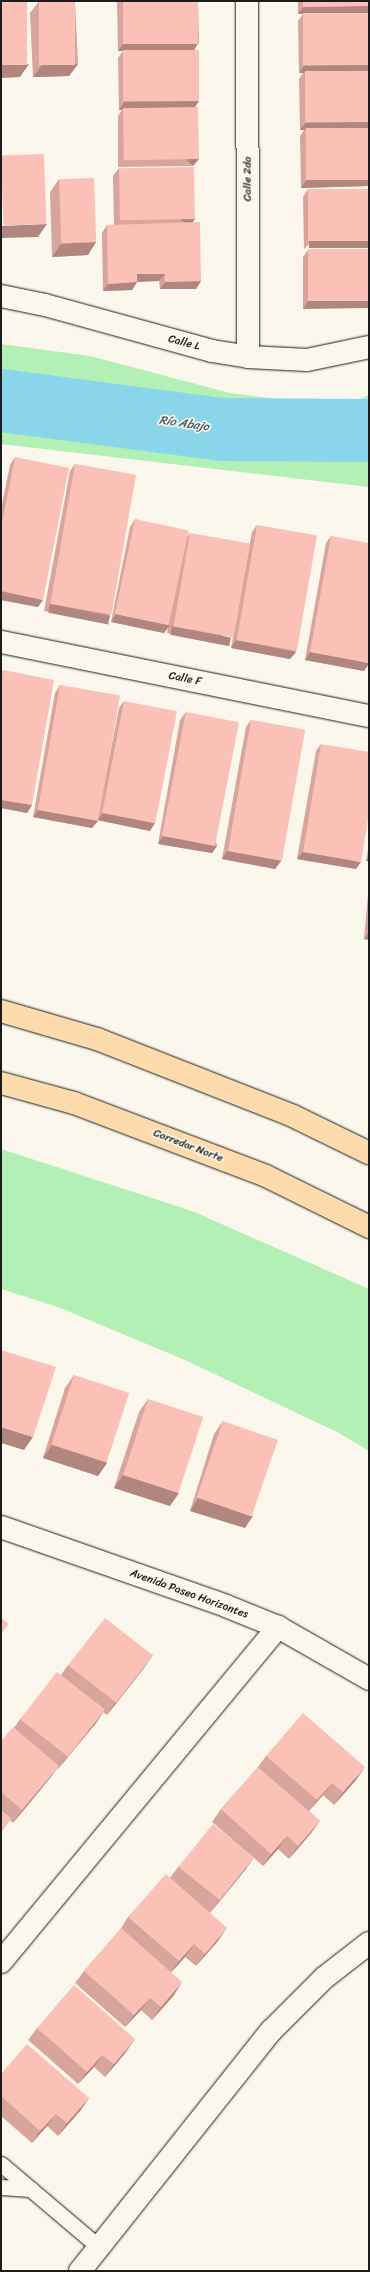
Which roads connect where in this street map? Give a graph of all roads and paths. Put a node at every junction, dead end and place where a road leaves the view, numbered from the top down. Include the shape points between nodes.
1 (247, 1) edge
2 (1, 296) edge
3 (369, 347) edge
4 (248, 356) junction
5 (1, 642) edge
6 (369, 716) edge
7 (1, 1011) edge
8 (1, 1083) edge
9 (369, 1153) edge
10 (369, 1227) edge
11 (1, 1526) edge
12 (278, 1627) junction
13 (369, 1679) edge
14 (369, 1944) edge
15 (1, 1962) edge
16 (1, 2164) edge
17 (1, 2187) edge
18 (31, 2189) junction
19 (99, 2247) junction
20 (80, 2271) edge

1 - 4 street, Calle 2da
2 - 4 street, Calle L via 45,305 212,351
3 - 4 street, Calle L via 307,360
5 - 6 street, Calle F
7 - 9 highway via 97,1039 293,1116
8 - 10 highway, Corredor Norte via 74,1103 266,1176
11 - 12 street, Avenida Paseo Horizontes
12 - 13 street, Avenida Paseo Horizontes
12 - 15 street
14 - 19 street via 324,1978 272,2030
16 - 18 lane
17 - 18 lane
18 - 19 lane
19 - 20 street

